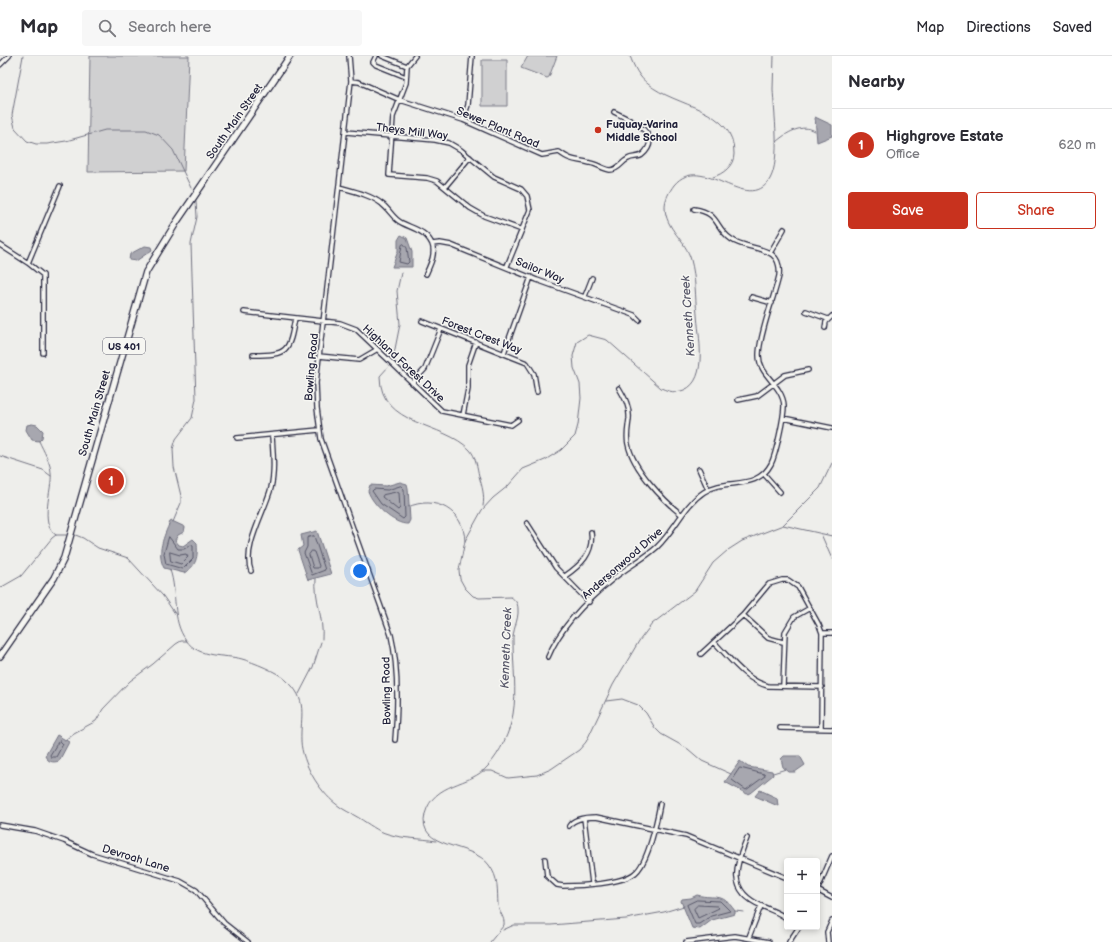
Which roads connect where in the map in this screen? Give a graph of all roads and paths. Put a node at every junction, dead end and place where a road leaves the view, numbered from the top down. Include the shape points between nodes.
1 (9, 56) edge
2 (290, 56) edge
3 (349, 56) edge
4 (376, 56) edge
5 (382, 56) edge
6 (415, 56) edge
7 (472, 56) edge
8 (0, 65) edge
9 (407, 66) junction
10 (406, 76) junction
11 (351, 81) junction
12 (400, 100) junction
13 (614, 112) dead end
14 (463, 120) junction
15 (346, 132) junction
16 (392, 136) junction
17 (470, 158) junction
18 (60, 186) dead end
19 (445, 186) junction
20 (339, 187) junction
21 (694, 210) dead end
22 (784, 229) dead end
23 (522, 230) junction
24 (432, 244) junction
25 (0, 245) edge
26 (770, 253) junction
27 (28, 263) junction
28 (507, 266) junction
29 (426, 274) dead end
30 (531, 277) junction
31 (592, 278) dead end
32 (585, 296) junction
33 (751, 297) dead end
34 (772, 302) junction
35 (806, 311) dead end
36 (244, 312) dead end
37 (295, 318) junction
38 (830, 318) edge
39 (639, 320) dead end
40 (324, 321) junction
41 (422, 321) dead end
42 (825, 328) dead end
43 (441, 329) junction
44 (476, 342) junction
45 (376, 350) junction
46 (43, 353) dead end
47 (504, 353) junction
48 (253, 355) dead end
49 (320, 356) junction
50 (808, 370) dead end
51 (412, 383) junction
52 (774, 384) junction
53 (619, 388) dead end
54 (537, 392) dead end
55 (738, 400) dead end
56 (463, 415) junction
57 (783, 418) junction
58 (518, 420) dead end
59 (832, 428) edge
60 (319, 430) junction
61 (272, 436) junction
62 (237, 438) dead end
63 (699, 469) dead end
64 (764, 474) junction
65 (708, 489) junction
66 (780, 492) dead end
67 (682, 515) junction
68 (527, 523) dead end
69 (590, 532) dead end
70 (251, 571) dead end
71 (564, 576) junction
72 (589, 602) junction
73 (810, 608) junction
74 (743, 615) junction
75 (822, 633) junction
76 (832, 633) edge
77 (714, 642) junction
78 (783, 642) junction
79 (701, 654) dead end
80 (0, 656) edge
81 (548, 657) dead end
82 (783, 686) junction
83 (822, 687) junction
84 (780, 728) dead end
85 (821, 728) junction
86 (832, 728) edge
87 (395, 740) dead end
88 (660, 804) dead end
89 (584, 818) junction
90 (0, 825) edge
91 (569, 826) dead end
92 (655, 829) junction
93 (747, 838) dead end
94 (832, 856) edge
95 (739, 858) junction
96 (545, 859) dead end
97 (784, 877) edge
98 (592, 883) junction
99 (820, 884) edge
100 (820, 892) edge
101 (832, 898) edge
102 (761, 906) junction
103 (784, 918) edge
104 (832, 921) edge
105 (797, 930) edge
106 (723, 937) junction
107 (749, 937) junction
108 (248, 942) edge
109 (686, 942) edge
110 (724, 942) edge
111 (769, 942) edge
112 (789, 942) edge
113 (828, 942) edge

1 - 8 street
2 - 80 highway, South Main Street / US 401 via 176,223 146,272 64,558 54,578
3 - 11 street, Bowling Road
4 - 10 street via 373,62 376,65
5 - 9 street
6 - 9 street
7 - 14 street via 468,105
9 - 10 street
10 - 12 street
11 - 12 street, Sewer Plant Road via 363,83
11 - 15 street, Bowling Road
12 - 14 street, Sewer Plant Road
12 - 16 street via 394,117
13 - 14 street, Sewer Plant Road via 645,129 649,143 642,155 628,159 620,167 612,170 573,161 559,152 542,155
15 - 16 street, Theys Mill Way
15 - 20 street, Bowling Road
16 - 17 street, Theys Mill Way via 450,143
16 - 19 street via 389,175 427,178
17 - 19 street
17 - 23 street, Theys Mill Way via 494,177 521,189 527,196 530,210
18 - 27 street
19 - 23 street via 470,208
20 - 24 street via 383,204 392,216 425,234
20 - 40 street, Bowling Road
21 - 26 street via 710,214 733,241
22 - 26 street
23 - 28 street, Theys Mill Way
24 - 28 street, Sailor Way via 451,245
24 - 29 street via 433,256
25 - 27 street
26 - 34 street via 780,270
27 - 46 street via 40,271 44,282
28 - 30 street, Sailor Way
30 - 32 street, Sailor Way
30 - 47 street
31 - 32 street
32 - 39 street, Sailor Way via 634,315
33 - 34 street
34 - 52 street via 759,355 762,368
35 - 38 street
36 - 37 street, Highland Forest Drive
37 - 40 street, Highland Forest Drive
37 - 48 street via 286,349 277,355
38 - 42 street
40 - 45 street, Highland Forest Drive via 356,329
40 - 49 street, Bowling Road
41 - 43 street, Forest Crest Way
43 - 44 street, Forest Crest Way
43 - 51 street via 425,369
44 - 47 street, Forest Crest Way
44 - 56 street via 468,365 468,389
45 - 49 street via 359,360
45 - 51 street, Highland Forest Drive
47 - 54 street, Forest Crest Way via 527,363 534,374
49 - 60 street, Bowling Road via 316,383
50 - 52 street via 789,373
51 - 56 street, Highland Forest Drive via 442,411
52 - 55 street via 757,396
52 - 57 street via 784,402
53 - 67 street via 629,411 628,444 632,456 658,493
56 - 58 street, Highland Forest Drive via 511,425
57 - 59 street
57 - 64 street via 773,460
60 - 61 street
60 - 87 street, Bowling Road via 396,654 398,715
61 - 62 street
61 - 70 street via 274,464 271,488 254,530 248,564
63 - 65 street
64 - 65 street via 748,483
64 - 66 street
65 - 67 street, Andersonwood Drive
67 - 72 street, Andersonwood Drive via 656,548 614,578
68 - 71 street
69 - 71 street via 590,550 584,561
71 - 72 street
72 - 81 street, Andersonwood Drive via 564,628
73 - 74 street via 798,587 788,580 782,580 770,584
73 - 75 street
73 - 78 street via 788,623
74 - 77 street
74 - 78 street via 768,638
75 - 76 street
75 - 83 street
77 - 79 street
77 - 82 street via 755,682 768,686
78 - 82 street
82 - 83 street
83 - 85 street
84 - 85 street
85 - 86 street
88 - 92 street
89 - 91 street via 572,822
89 - 92 street via 600,818
89 - 98 street
90 - 108 street, Devroah Lane via 35,831 92,854 180,881 196,890 224,923
92 - 95 street via 686,836
92 - 98 street via 636,873 625,879
93 - 95 street
94 - 99 street
95 - 97 street
95 - 102 street via 736,870 738,885 747,898
96 - 98 street via 547,876 557,885
100 - 101 street
102 - 103 street
102 - 107 street
104 - 113 street via 827,932
105 - 112 street
106 - 107 street
106 - 109 street
106 - 110 street
107 - 111 street

